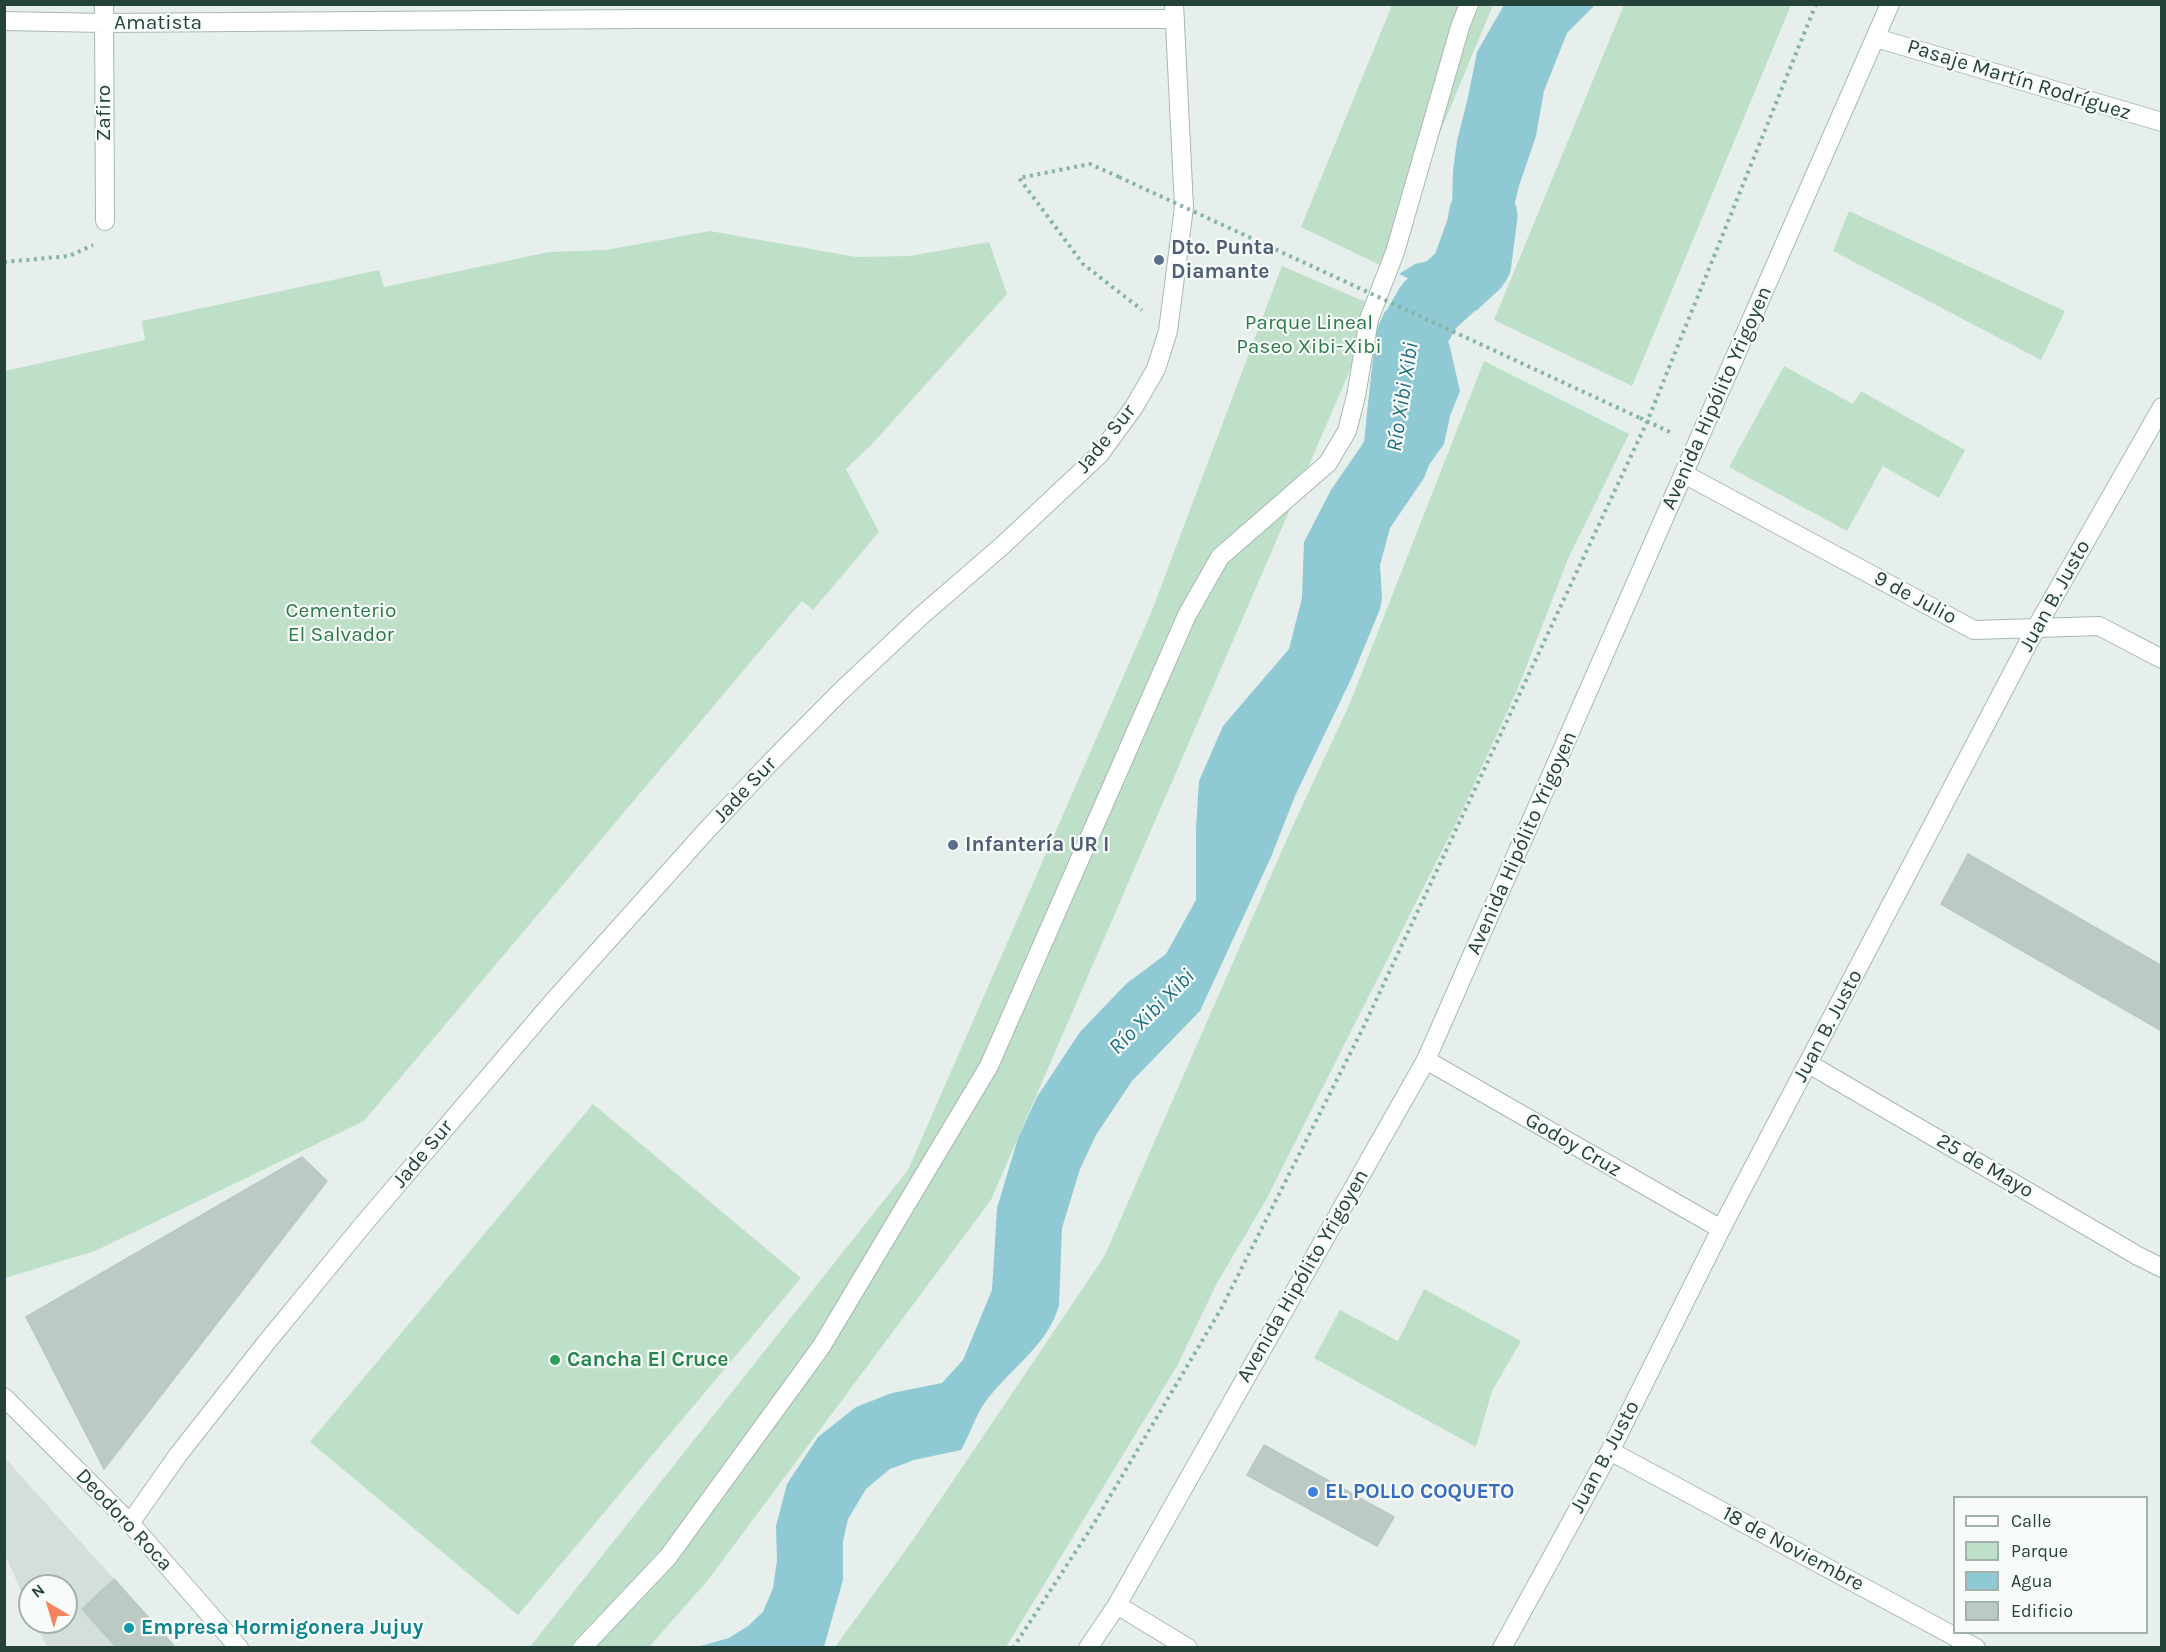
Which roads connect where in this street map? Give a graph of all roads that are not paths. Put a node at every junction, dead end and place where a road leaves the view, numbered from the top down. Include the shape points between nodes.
1 (104, 4) edge
2 (1469, 4) edge
3 (1890, 4) edge
4 (1175, 12) edge
5 (4, 21) edge
6 (104, 23) junction
7 (1876, 38) junction
8 (2162, 122) edge
9 (105, 221) road end
10 (2162, 407) edge
11 (1684, 474) junction
12 (2036, 628) junction
13 (2162, 659) edge
14 (1426, 1060) junction
15 (1809, 1064) junction
16 (1721, 1229) junction
17 (2162, 1268) edge
18 (4, 1397) edge
19 (1610, 1451) junction
20 (130, 1523) junction
21 (1117, 1605) junction
22 (239, 1647) edge
23 (582, 1647) edge
24 (1088, 1647) edge
25 (1188, 1647) edge
26 (1502, 1647) edge
27 (1976, 1647) edge

1 - 6 street, Zafiro
2 - 23 street via 1395,252 1369,319 1347,431 1328,463 1220,557 1203,586 989,1066 821,1347 668,1557
3 - 7 street, Avenida Hipólito Yrigoyen
4 - 6 street, Amatista
4 - 20 street, Jade Sur via 1184,207 1168,331 1156,369 1134,407 1099,455 841,692 707,830 550,1005 362,1226 178,1455
5 - 6 street, Amatista
6 - 9 street, Zafiro
7 - 8 street, Pasaje Martín Rodríguez
7 - 11 street, Avenida Hipólito Yrigoyen
10 - 12 street, Juan B. Justo
11 - 12 street, 9 de Julio via 1974,630
11 - 14 street, Avenida Hipólito Yrigoyen
12 - 13 street, 9 de Julio via 2099,626
12 - 15 street, Juan B. Justo
14 - 16 street, Godoy Cruz
14 - 21 street, Avenida Hipólito Yrigoyen
15 - 16 street, Juan B. Justo
15 - 17 street, 25 de Mayo
16 - 19 street, Juan B. Justo
18 - 20 street, Deodoro Roca
19 - 26 street, Juan B. Justo
19 - 27 street, 18 de Noviembre
20 - 22 street, Deodoro Roca
21 - 24 street, Avenida Hipólito Yrigoyen
21 - 25 street

